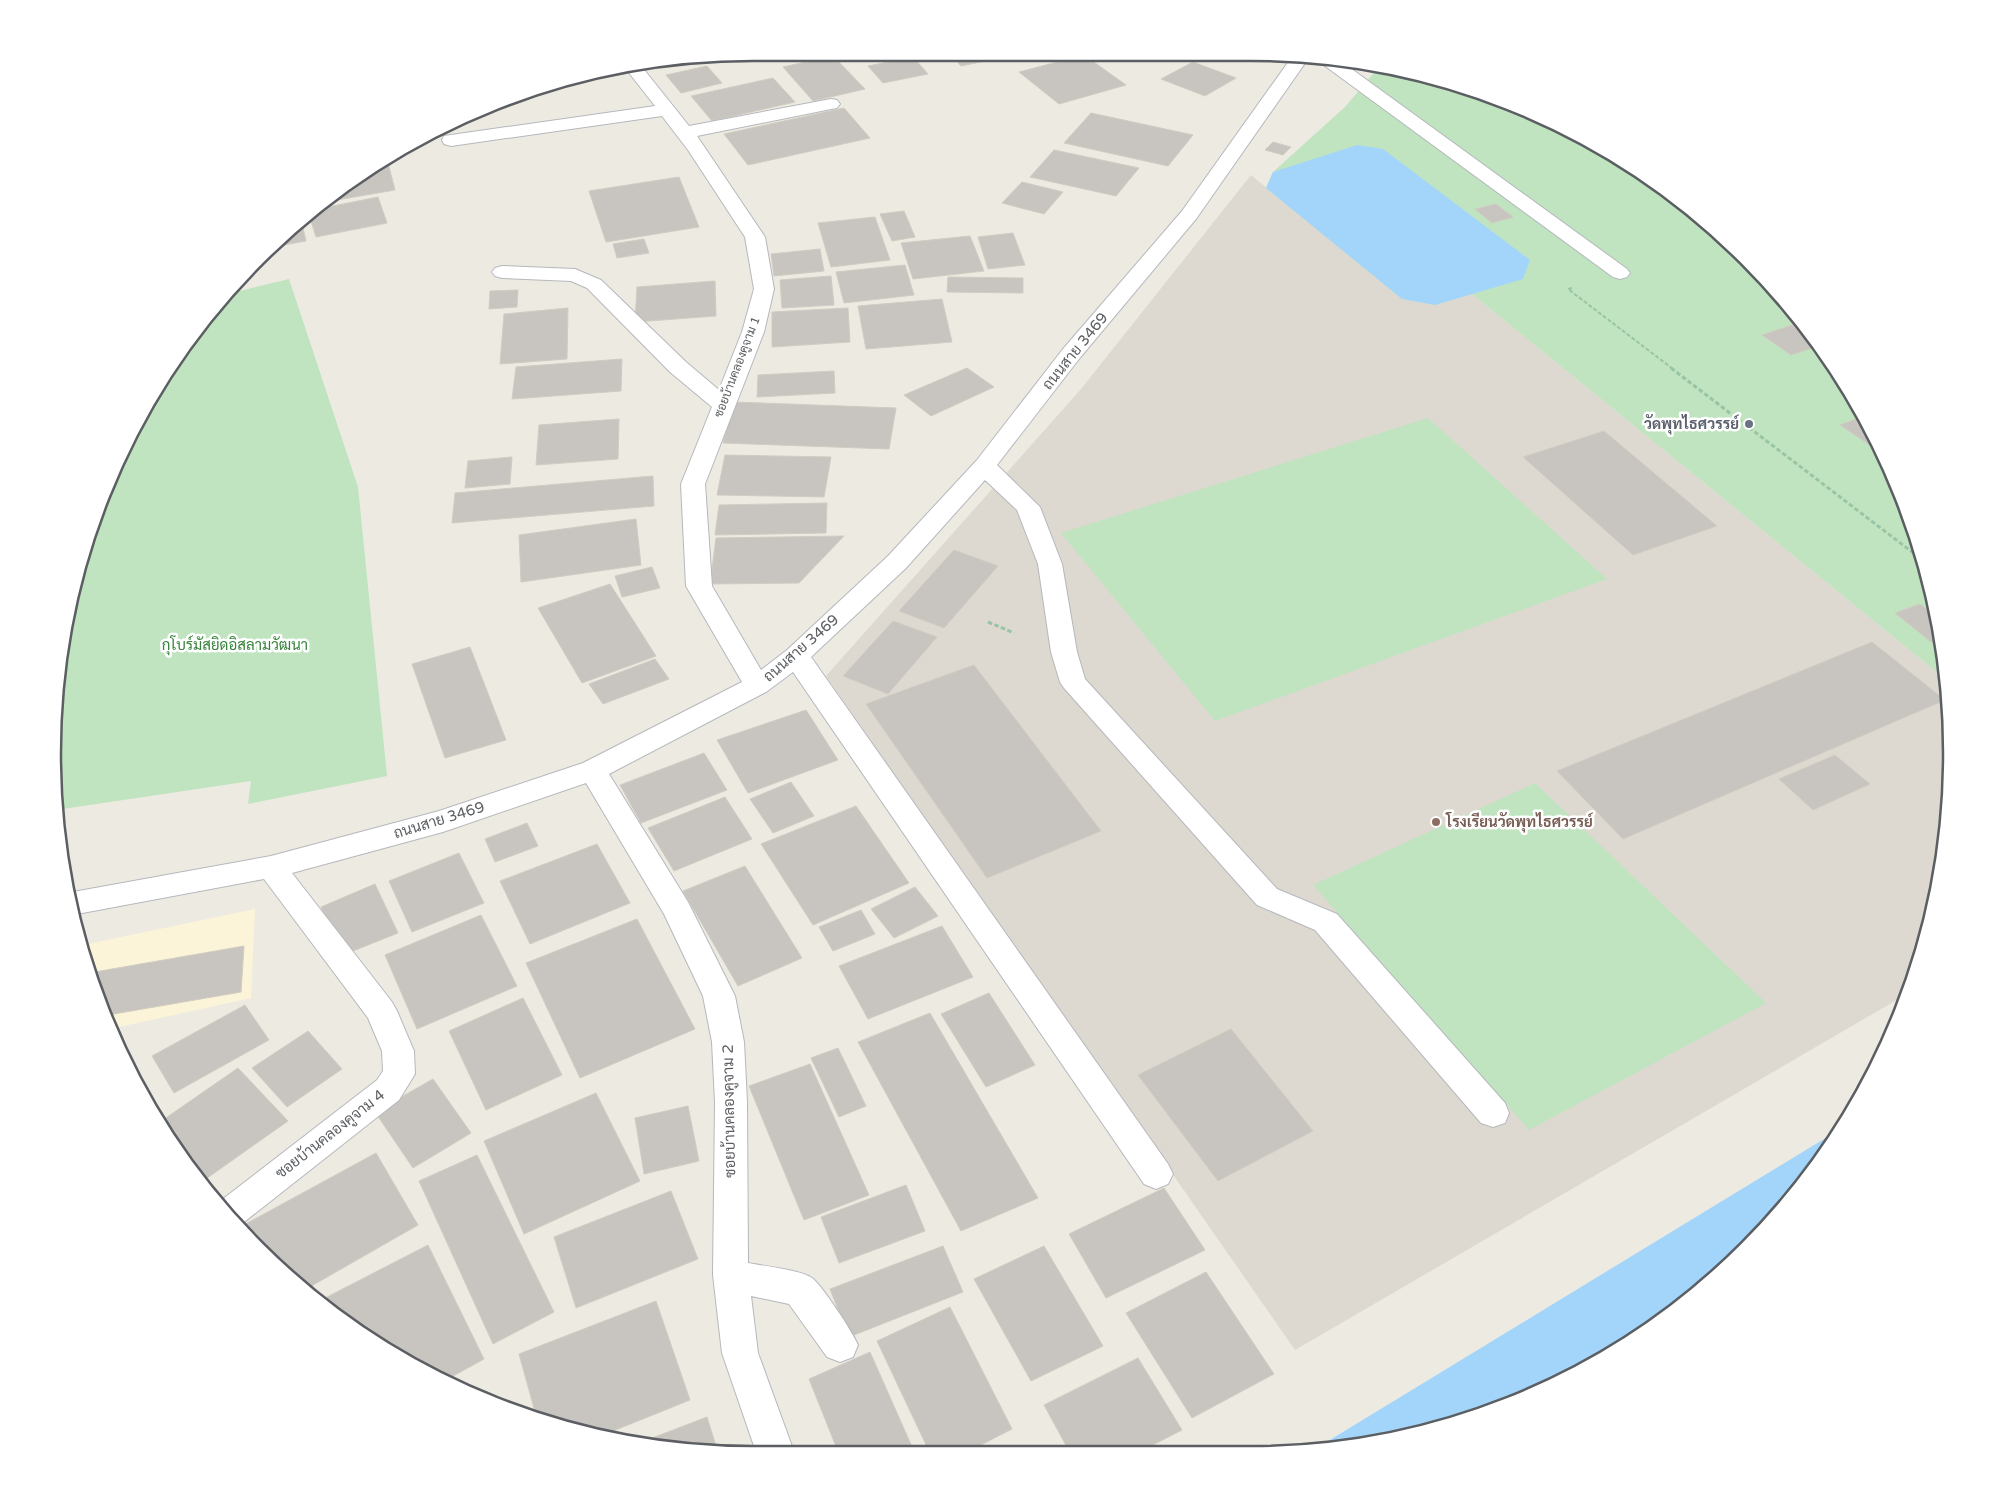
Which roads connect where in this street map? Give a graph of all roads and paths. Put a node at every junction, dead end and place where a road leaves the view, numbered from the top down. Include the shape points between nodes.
1 (1296, 63) edge
2 (1338, 67) edge
3 (637, 72) edge
4 (831, 104) dead end
5 (666, 110) junction
6 (684, 133) junction
7 (451, 140) dead end
8 (502, 272) dead end
9 (1620, 272) joint
10 (722, 405) junction
11 (984, 465) junction
12 (1912, 552) edge
13 (796, 656) junction
14 (757, 686) junction
15 (593, 770) junction
16 (271, 867) junction
17 (78, 902) edge
18 (1493, 1113) dead end
19 (1156, 1174) dead end
20 (233, 1211) edge
21 (731, 1275) junction
22 (840, 1345) dead end
23 (773, 1446) edge

1 - 11 street, ถนนสาย 3469 via 1189,215 1071,354
2 - 9 street
3 - 5 street, ซอยบ้านคลองคูจาม 1
4 - 6 street
5 - 6 street, ซอยบ้านคลองคูจาม 1
5 - 7 street
6 - 10 street, ซอยบ้านคลองคูจาม 1 via 755,237 764,289 753,332
8 - 10 street via 575,275 594,284 678,367
9 - 12 path via 1568,289
10 - 14 street, ซอยบ้านคลองคูจาม 1 via 693,484 698,586
11 - 13 street, ถนนสาย 3469 via 897,562
11 - 18 street via 1028,508 1050,564 1064,652 1073,682 1267,897 1326,922
13 - 14 street, ถนนสาย 3469
13 - 19 street
14 - 15 street, ถนนสาย 3469
15 - 16 street, ถนนสาย 3469 via 443,821
15 - 21 street, ซอยบ้านคลองคูจาม 2 via 677,910 719,996 728,1042 731,1102
16 - 17 street, ถนนสาย 3469
16 - 20 street, ซอยบ้านคลองคูจาม 4 via 381,1011 398,1050 399,1074 388,1090
21 - 22 street via 800,1290
21 - 23 street, ซอยบ้านคลองคูจาม 2 via 740,1353

